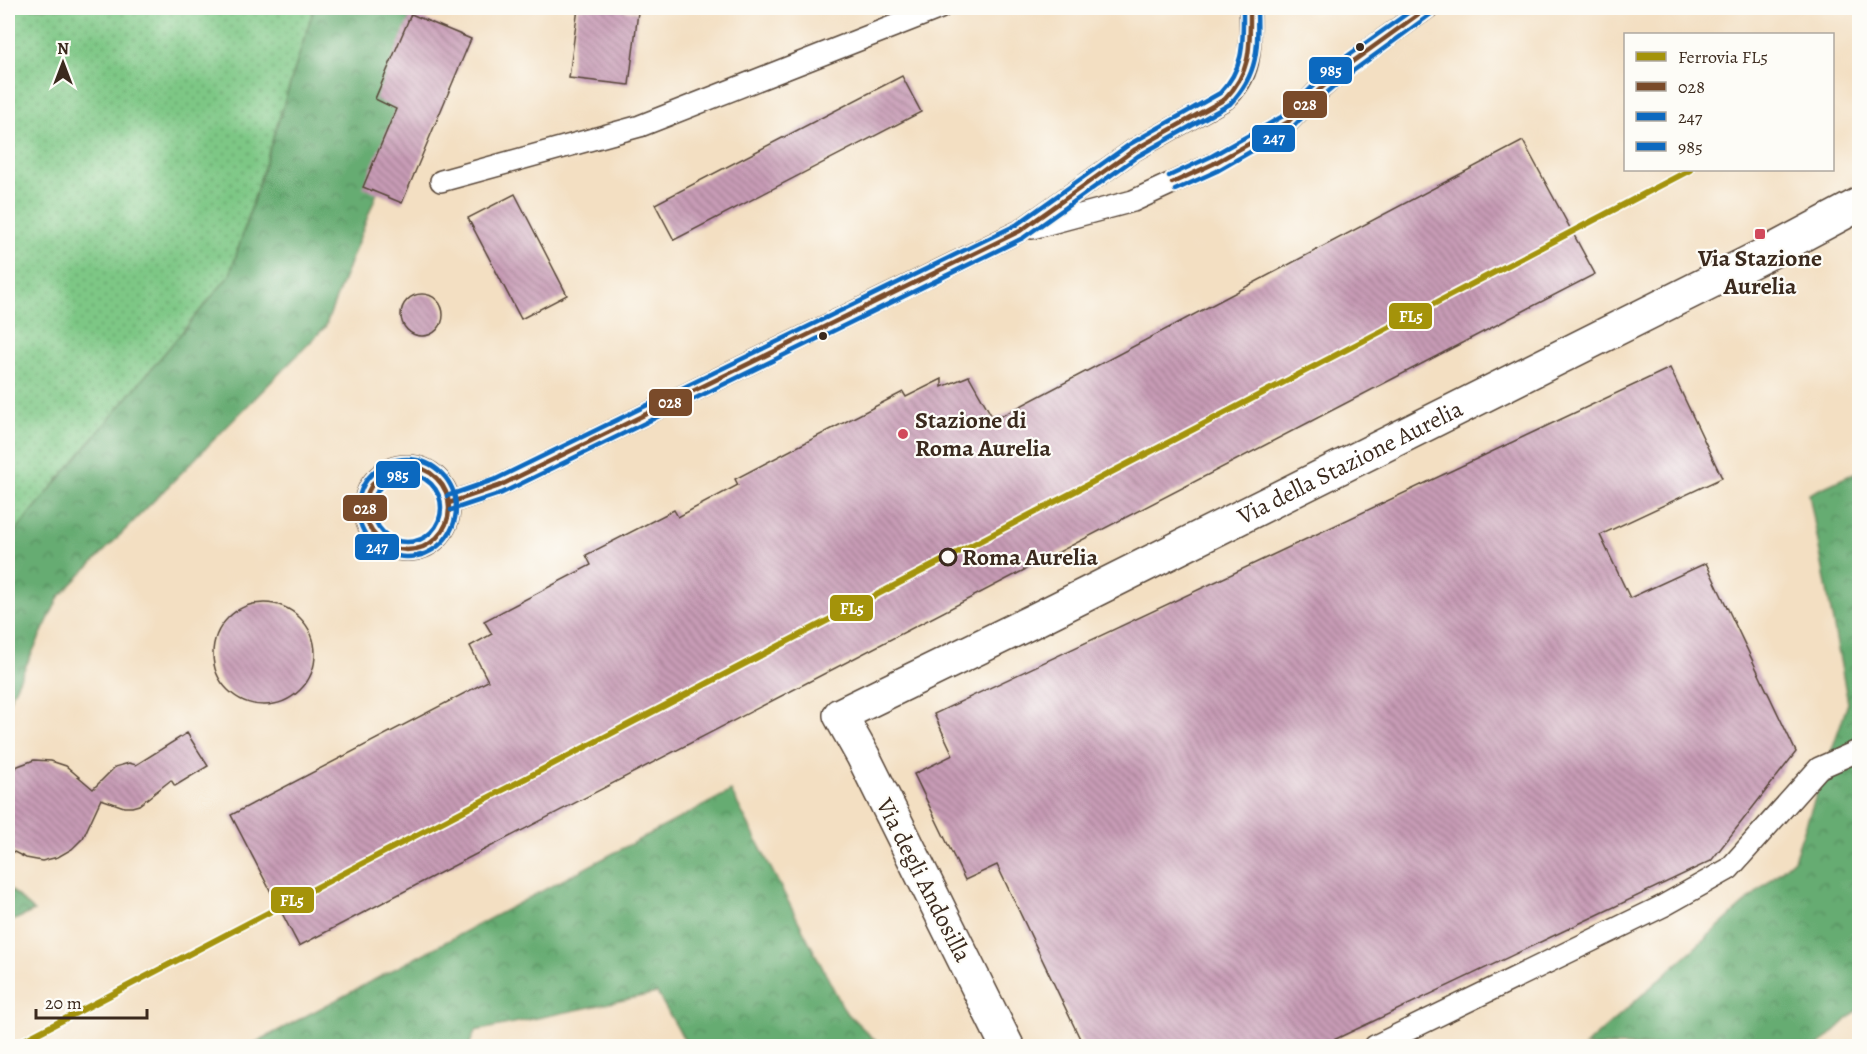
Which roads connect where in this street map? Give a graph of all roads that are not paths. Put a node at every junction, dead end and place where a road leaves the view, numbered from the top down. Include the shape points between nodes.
1 (940, 8) edge
2 (1250, 8) edge
3 (1427, 8) edge
4 (441, 181) dead end
5 (1860, 204) edge
6 (1020, 231) junction
7 (449, 503) junction
8 (840, 715) joint
9 (1860, 750) edge
10 (1006, 1043) edge
11 (1375, 1047) edge

1 - 4 lane via 640,126
2 - 6 lane via 1245,75 1238,88 1134,150
3 - 6 lane via 1348,65 1288,122 1213,164 1133,201
5 - 8 street, Via della Stazione Aurelia
6 - 7 lane via 499,486
7 - 7 lane via 443,486 433,475 406,466 379,477 369,488 364,505 372,532 397,550 412,550 429,545 440,535 447,522
8 - 10 street, Via degli Andosilla
9 - 11 lane via 1819,768 1729,869 1663,906

